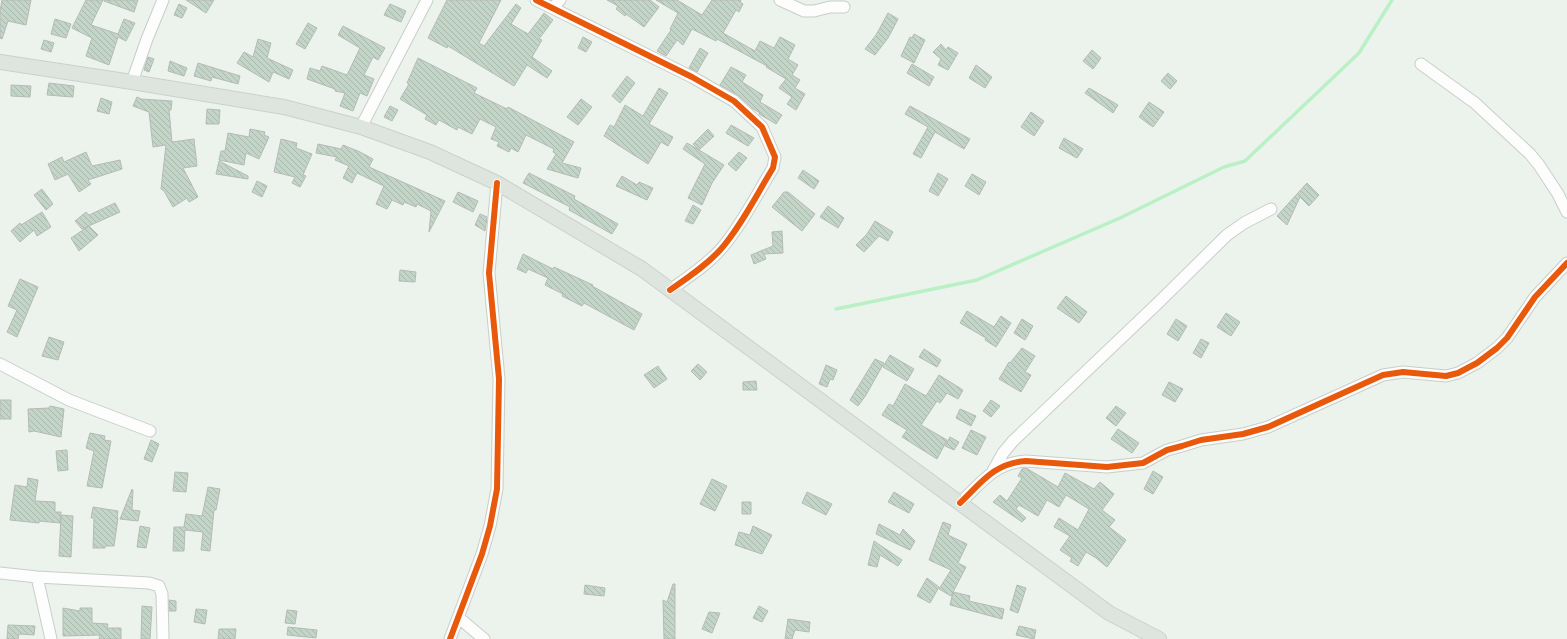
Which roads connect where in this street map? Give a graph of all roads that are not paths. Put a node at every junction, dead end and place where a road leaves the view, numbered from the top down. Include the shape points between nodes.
1 (163, 0) edge
2 (427, 0) edge
3 (536, 0) edge
4 (780, 0) edge
5 (556, 4) edge
6 (844, 7) dead end
7 (0, 62) edge
8 (1421, 64) dead end
9 (132, 82) junction
10 (361, 127) junction
11 (497, 183) junction
12 (1271, 209) dead end
13 (1567, 212) edge
14 (1567, 263) edge
15 (670, 290) junction
16 (0, 364) edge
17 (150, 431) dead end
18 (993, 471) junction
19 (960, 503) junction
20 (0, 573) edge
21 (37, 577) junction
22 (458, 618) junction
23 (51, 639) edge
24 (163, 639) edge
25 (450, 639) edge
26 (484, 639) edge
27 (1159, 639) edge

1 - 9 street
2 - 10 street
3 - 5 street
4 - 6 street via 804,11
5 - 15 street via 692,77 740,106 759,122 775,157 773,168 730,238 705,264
7 - 9 main road
8 - 13 street via 1475,104 1530,154 1555,188
9 - 10 main road via 284,107
10 - 11 main road via 430,152
11 - 15 main road via 642,269
11 - 22 street via 489,273 499,379 497,489 490,526
12 - 18 street via 1244,223 1222,239 1013,441
14 - 18 street via 1535,297 1507,338 1477,363 1458,373 1446,376 1404,372 1383,376 1268,427 1243,434 1201,440 1167,450 1143,463 1107,467 1026,461
15 - 19 main road
16 - 17 street via 69,400
18 - 19 street
19 - 27 main road via 1109,613
20 - 21 street
21 - 23 street
21 - 24 street via 149,583 158,586 162,594
22 - 25 street
22 - 26 street

